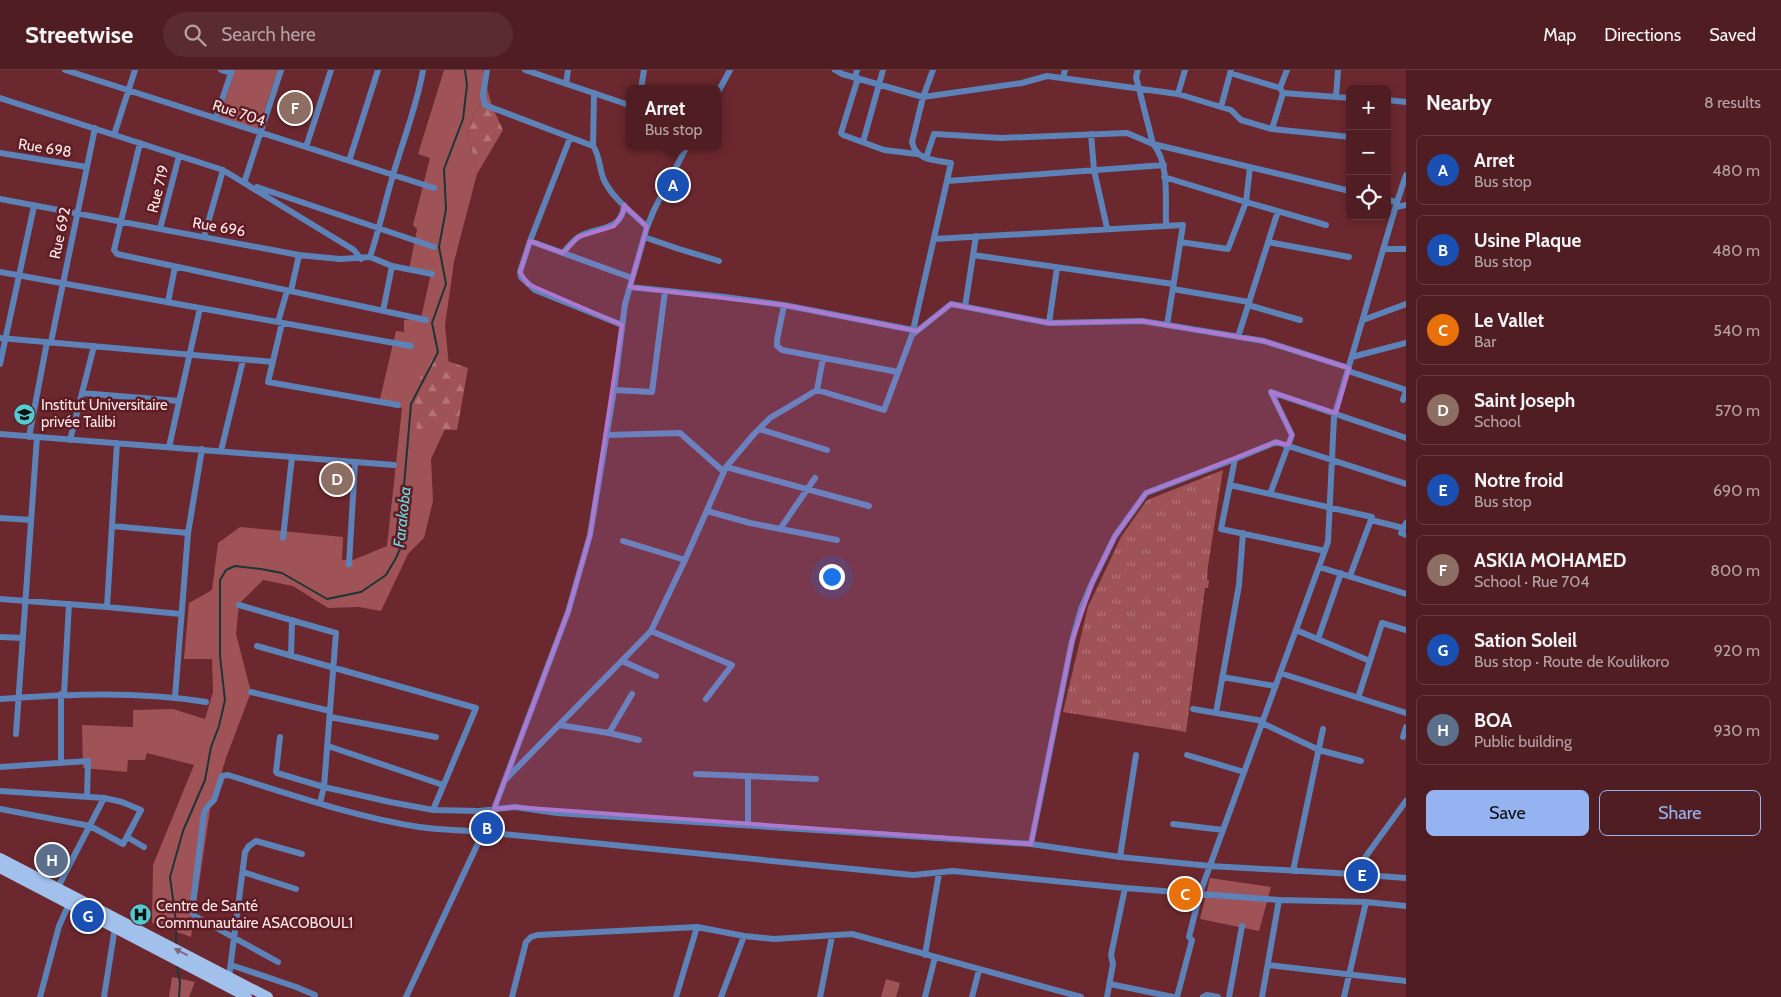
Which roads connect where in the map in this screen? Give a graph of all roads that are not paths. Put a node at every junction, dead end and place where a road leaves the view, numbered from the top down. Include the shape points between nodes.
1 (65, 70) edge
2 (135, 70) edge
3 (221, 70) edge
4 (281, 70) edge
5 (331, 70) edge
6 (378, 70) edge
7 (423, 70) edge
8 (486, 70) edge
9 (525, 70) edge
10 (568, 70) edge
11 (644, 70) edge
12 (730, 70) edge
13 (835, 70) edge
14 (857, 70) edge
15 (884, 70) edge
16 (933, 70) edge
17 (1065, 70) edge
18 (1138, 70) edge
19 (1185, 70) edge
20 (1287, 70) edge
21 (1338, 70) edge
22 (232, 72) edge
23 (1230, 72) edge
24 (87, 73) edge
25 (856, 78) junction
26 (1063, 78) junction
27 (566, 84) junction
28 (879, 84) junction
29 (642, 85) edge
30 (721, 87) edge
31 (1139, 88) junction
32 (129, 90) junction
33 (1282, 91) junction
34 (594, 93) junction
35 (1178, 94) junction
36 (922, 97) junction
37 (1336, 97) junction
38 (0, 98) edge
39 (1346, 98) edge
40 (1391, 100) edge
41 (1406, 102) edge
42 (626, 104) edge
43 (1221, 107) junction
44 (216, 118) junction
45 (94, 128) junction
46 (1272, 129) junction
47 (260, 132) junction
48 (1091, 134) junction
49 (114, 135) junction
50 (1346, 137) edge
51 (570, 138) junction
52 (863, 142) junction
53 (140, 143) junction
54 (1153, 144) junction
55 (593, 146) junction
56 (306, 147) junction
57 (685, 150) edge
58 (0, 154) edge
59 (917, 154) junction
60 (179, 156) junction
61 (926, 158) junction
62 (348, 161) junction
63 (1164, 165) junction
64 (87, 167) junction
65 (1250, 168) junction
66 (223, 170) junction
67 (1094, 170) junction
68 (393, 175) junction
69 (1406, 175) edge
70 (1164, 177) junction
71 (947, 181) junction
72 (244, 183) junction
73 (434, 188) dead end
74 (1346, 190) edge
75 (0, 199) edge
76 (1246, 202) junction
77 (1391, 202) edge
78 (624, 204) junction
79 (1396, 204) junction
80 (1406, 205) edge
81 (34, 206) junction
82 (1278, 211) junction
83 (77, 214) junction
84 (121, 222) junction
85 (1166, 225) junction
86 (1326, 225) dead end
87 (647, 227) junction
88 (1107, 228) junction
89 (160, 229) junction
90 (379, 229) junction
91 (976, 236) junction
92 (204, 237) junction
93 (644, 237) junction
94 (934, 239) junction
95 (530, 241) junction
96 (1180, 242) junction
97 (1268, 242) junction
98 (434, 247) dead end
99 (1406, 248) edge
100 (1383, 249) junction
101 (563, 253) junction
102 (299, 255) junction
103 (973, 255) junction
104 (370, 257) junction
105 (1349, 257) dead end
106 (361, 259) junction
107 (720, 261) dead end
108 (392, 266) junction
109 (175, 267) junction
110 (1057, 268) junction
111 (0, 272) edge
112 (432, 274) dead end
113 (19, 276) junction
114 (632, 278) junction
115 (63, 284) junction
116 (630, 287) junction
117 (1173, 287) junction
118 (289, 291) junction
119 (665, 291) junction
120 (168, 302) junction
121 (1248, 304) junction
122 (1406, 304) edge
123 (784, 305) junction
124 (965, 307) junction
125 (200, 308) junction
126 (383, 311) junction
127 (426, 320) dead end
128 (1300, 320) dead end
129 (1363, 320) junction
130 (280, 322) junction
131 (1049, 323) junction
132 (622, 325) junction
133 (1167, 325) junction
134 (912, 333) junction
135 (1238, 337) junction
136 (3, 338) edge
137 (49, 342) junction
138 (1406, 343) edge
139 (94, 346) junction
140 (411, 346) dead end
141 (189, 355) junction
142 (1352, 357) junction
143 (824, 358) junction
144 (243, 360) junction
145 (273, 362) junction
146 (0, 364) edge
147 (1348, 370) junction
148 (898, 372) junction
149 (614, 390) junction
150 (817, 390) junction
151 (82, 393) junction
152 (1403, 400) dead end
153 (179, 402) junction
154 (398, 405) dead end
155 (1336, 413) junction
156 (758, 430) junction
157 (0, 434) edge
158 (606, 435) junction
159 (29, 437) junction
160 (37, 437) junction
161 (1406, 438) edge
162 (70, 440) junction
163 (117, 443) junction
164 (1288, 446) junction
165 (168, 447) junction
166 (202, 449) junction
167 (827, 450) dead end
168 (221, 451) junction
169 (292, 457) junction
170 (1235, 460) junction
171 (1332, 460) junction
172 (355, 462) junction
173 (394, 465) dead end
174 (725, 469) junction
175 (815, 478) dead end
176 (1406, 484) edge
177 (1230, 485) junction
178 (807, 489) junction
179 (1270, 494) junction
180 (869, 506) dead end
181 (1330, 508) junction
182 (707, 511) junction
183 (0, 518) edge
184 (31, 520) junction
185 (1370, 520) junction
186 (112, 526) junction
187 (780, 529) junction
188 (1405, 529) edge
189 (188, 533) junction
190 (1243, 533) junction
191 (283, 538) dead end
192 (837, 540) dead end
193 (623, 541) dead end
194 (1324, 551) junction
195 (686, 560) junction
196 (349, 564) dead end
197 (1319, 566) junction
198 (1341, 574) junction
199 (1350, 576) junction
200 (1406, 594) edge
201 (0, 599) edge
202 (26, 600) junction
203 (69, 604) junction
204 (239, 605) dead end
205 (107, 607) junction
206 (181, 614) junction
207 (292, 620) junction
208 (1296, 630) junction
209 (1406, 630) edge
210 (651, 631) junction
211 (0, 636) edge
212 (23, 638) junction
213 (1318, 639) junction
214 (257, 646) dead end
215 (291, 656) junction
216 (1370, 660) junction
217 (622, 661) junction
218 (334, 668) junction
219 (1280, 673) junction
220 (656, 676) dead end
221 (1222, 677) junction
222 (1276, 686) junction
223 (251, 692) dead end
224 (63, 694) junction
225 (632, 694) dead end
226 (175, 697) junction
227 (19, 698) junction
228 (1358, 698) junction
229 (0, 699) edge
230 (706, 699) dead end
231 (206, 702) dead end
232 (1193, 709) dead end
233 (1216, 713) junction
234 (1406, 713) edge
235 (330, 714) junction
236 (1262, 722) junction
237 (559, 726) junction
238 (1406, 727) edge
239 (1323, 729) dead end
240 (610, 733) junction
241 (16, 734) dead end
242 (1403, 736) dead end
243 (280, 737) dead end
244 (436, 738) dead end
245 (639, 740) dead end
246 (328, 746) junction
247 (1319, 750) junction
248 (1136, 754) dead end
249 (1188, 755) dead end
250 (1360, 761) dead end
251 (61, 763) junction
252 (0, 767) edge
253 (1244, 772) junction
254 (696, 774) dead end
255 (748, 776) junction
256 (816, 779) dead end
257 (506, 780) junction
258 (443, 785) junction
259 (324, 787) junction
260 (0, 791) edge
261 (87, 797) junction
262 (104, 798) junction
263 (1406, 801) edge
264 (320, 803) junction
265 (0, 809) edge
266 (494, 809) junction
267 (432, 810) junction
268 (1397, 813) junction
269 (1406, 814) edge
270 (1173, 824) dead end
271 (90, 826) junction
272 (748, 826) junction
273 (1223, 830) junction
274 (484, 832) junction
275 (127, 837) junction
276 (1030, 844) junction
277 (144, 847) dead end
278 (302, 854) dead end
279 (1120, 857) junction
280 (0, 858) edge
281 (1210, 866) junction
282 (0, 868) edge
283 (1292, 870) junction
284 (243, 872) junction
285 (939, 873) junction
286 (1353, 874) junction
287 (1406, 878) edge
288 (1125, 888) junction
289 (56, 889) junction
290 (296, 889) dead end
291 (1200, 893) junction
292 (1279, 900) junction
293 (1366, 902) junction
294 (69, 904) junction
295 (1406, 906) edge
296 (103, 917) junction
297 (116, 924) junction
298 (1242, 926) dead end
299 (697, 927) junction
300 (744, 936) junction
301 (832, 936) junction
302 (234, 939) junction
303 (925, 955) junction
304 (934, 957) junction
305 (278, 962) dead end
306 (231, 965) junction
307 (1268, 965) junction
308 (199, 967) junction
309 (979, 970) junction
310 (1350, 974) junction
311 (229, 977) junction
312 (1406, 981) edge
313 (1110, 984) junction
314 (1060, 994) edge
315 (316, 996) edge
316 (40, 997) edge
317 (104, 997) edge
318 (247, 997) edge
319 (268, 997) edge
320 (406, 997) edge
321 (512, 997) edge
322 (676, 997) edge
323 (721, 997) edge
324 (820, 997) edge
325 (926, 997) edge
326 (972, 997) edge
327 (1081, 997) edge
328 (1107, 997) edge
329 (1173, 997) edge
330 (1177, 997) edge
331 (1203, 997) edge
332 (1218, 997) edge
333 (1229, 997) edge
334 (1262, 997) edge
335 (1344, 997) edge

1 - 24 street, Rue 704
2 - 32 street
3 - 22 street
4 - 47 street
5 - 56 street
6 - 62 street
7 - 68 street via 420,90
8 - 51 street via 483,94 488,108
9 - 27 street
10 - 27 street
11 - 29 street
12 - 30 street
13 - 25 street
14 - 25 street
15 - 28 street
16 - 36 street
17 - 26 street
18 - 31 street
19 - 35 street
20 - 33 street
21 - 37 street
22 - 44 street
23 - 33 street
23 - 43 street
24 - 32 street, Rue 704
25 - 28 street
25 - 52 street via 841,133
26 - 31 street
26 - 36 street via 1047,76 1022,84
27 - 34 street
28 - 36 street
28 - 52 street
31 - 35 street
31 - 54 street
32 - 44 street, Rue 704
32 - 49 street
33 - 37 street
33 - 46 street
34 - 42 street
34 - 55 street
35 - 43 street
36 - 59 street via 912,142
37 - 39 street
38 - 45 street
40 - 41 street
43 - 46 street via 1231,110 1241,120
44 - 47 street, Rue 704
45 - 49 street
45 - 64 street, Rue 692
46 - 50 street
47 - 56 street, Rue 704
47 - 72 street
48 - 54 street via 1127,133
48 - 61 street via 1000,138 934,134
48 - 67 street
49 - 53 street
51 - 55 street
51 - 95 street
52 - 59 street via 884,150
53 - 60 street
53 - 84 street
54 - 63 street
54 - 65 street
55 - 78 street via 604,180
56 - 62 street, Rue 704
57 - 87 street
58 - 64 street, Rue 698
59 - 61 street
60 - 66 street
60 - 89 street, Rue 719
61 - 71 street via 951,163
62 - 68 street, Rue 704
63 - 67 street
63 - 70 street
64 - 83 street, Rue 692
65 - 74 street
65 - 76 street
66 - 72 street
66 - 92 street
67 - 71 street
67 - 88 street
68 - 73 street, Rue 704
68 - 90 street
69 - 79 street
70 - 76 street
70 - 85 street
71 - 94 street
72 - 90 street
72 - 106 street via 354,250
75 - 81 street, Rue 696
76 - 82 street
76 - 96 street via 1228,249
77 - 79 street
78 - 87 street
78 - 101 street via 623,214 614,226 578,237
79 - 80 street
79 - 100 street
81 - 83 street, Rue 696
81 - 113 street
82 - 86 street
82 - 97 street
83 - 84 street, Rue 696
83 - 115 street, Rue 692
84 - 89 street, Rue 696
84 - 109 street via 114,250 116,254
85 - 88 street
85 - 96 street via 1183,225
87 - 93 street
88 - 91 street
89 - 92 street, Rue 696
90 - 98 street
90 - 104 street
91 - 94 street
91 - 103 street
92 - 102 street, Rue 696
93 - 107 street
93 - 114 street
94 - 134 street
95 - 101 street
95 - 132 street via 520,272 528,284 566,304
96 - 117 street
97 - 105 street
97 - 121 street
99 - 100 street
100 - 129 street
101 - 114 street
102 - 106 street, Rue 696
102 - 118 street
103 - 110 street
103 - 124 street
104 - 106 street, Rue 696
104 - 108 street
108 - 112 street
108 - 126 street
109 - 118 street
109 - 120 street
110 - 117 street
110 - 131 street
111 - 113 street
113 - 115 street
113 - 136 street
114 - 116 street
115 - 120 street
115 - 137 street, Rue 692
116 - 119 street
116 - 132 street
117 - 121 street
117 - 133 street
118 - 126 street
118 - 130 street
119 - 123 street
119 - 149 street via 652,392
120 - 125 street
121 - 128 street
121 - 135 street
122 - 129 street
123 - 134 street
123 - 143 street via 778,346 782,350
124 - 131 street
124 - 134 street via 952,304
125 - 130 street
125 - 141 street
126 - 127 street
129 - 142 street
130 - 140 street
130 - 145 street
131 - 133 street via 1142,321
132 - 149 street
133 - 135 street
134 - 148 street
135 - 147 street via 1264,341
136 - 137 street
136 - 146 street
137 - 139 street
137 - 159 street, Rue 692
138 - 142 street
139 - 141 street
139 - 151 street
141 - 144 street
141 - 153 street
142 - 147 street
143 - 148 street
143 - 150 street
144 - 145 street
144 - 168 street
145 - 154 street via 268,382
147 - 152 street via 1406,390
147 - 155 street
148 - 150 street via 884,410
149 - 158 street
150 - 156 street via 770,418
151 - 153 street
151 - 162 street
153 - 165 street
155 - 161 street
155 - 164 street via 1271,392 1292,435
155 - 171 street
156 - 167 street
156 - 174 street
157 - 159 street
158 - 174 street via 680,433
158 - 257 street via 590,535 568,612
159 - 160 street
160 - 162 street
160 - 184 street
162 - 163 street
163 - 165 street
163 - 186 street
164 - 170 street via 1276,442
164 - 171 street
164 - 179 street
165 - 166 street
166 - 168 street
166 - 189 street
168 - 169 street
169 - 172 street
169 - 191 street
170 - 177 street
170 - 276 street via 1146,494 1115,536 1081,609 1072,641
171 - 176 street
171 - 181 street
172 - 173 street
172 - 196 street
174 - 178 street
174 - 182 street
175 - 178 street
177 - 179 street
177 - 190 street via 1221,529
178 - 180 street
178 - 187 street
179 - 181 street
181 - 185 street via 1372,517
181 - 194 street via 1328,542
182 - 187 street
182 - 195 street
183 - 184 street
184 - 202 street
185 - 188 street
185 - 199 street
186 - 189 street
186 - 205 street
187 - 192 street
189 - 206 street
190 - 194 street
190 - 221 street via 1239,585
193 - 195 street
194 - 197 street
195 - 210 street
197 - 198 street
197 - 208 street
198 - 199 street
198 - 213 street
199 - 200 street
201 - 202 street
202 - 203 street
202 - 212 street
203 - 205 street
203 - 224 street
204 - 207 street
205 - 206 street
206 - 226 street
207 - 215 street
207 - 218 street via 336,633
208 - 213 street
208 - 219 street
209 - 216 street via 1382,623
210 - 217 street
210 - 230 street via 732,665
211 - 212 street
212 - 227 street
213 - 216 street
214 - 215 street
215 - 218 street
216 - 228 street
217 - 220 street
217 - 237 street
218 - 235 street
218 - 258 street via 476,708
219 - 222 street
219 - 228 street
221 - 222 street
221 - 233 street
222 - 236 street
223 - 235 street
224 - 226 street
224 - 227 street
224 - 251 street
225 - 240 street
226 - 231 street
227 - 229 street
227 - 241 street
228 - 234 street
232 - 233 street
233 - 236 street
235 - 244 street
235 - 246 street
236 - 247 street
236 - 253 street
237 - 240 street
237 - 257 street
238 - 242 street
239 - 247 street
240 - 245 street
243 - 259 street via 276,773
246 - 258 street
246 - 259 street
247 - 250 street
247 - 283 street
248 - 279 street
249 - 253 street
251 - 252 street
251 - 261 street via 88,761
253 - 273 street
254 - 255 street
255 - 256 street
255 - 272 street
257 - 266 street
258 - 267 street
259 - 264 street
259 - 267 street
260 - 261 street
261 - 262 street
262 - 271 street
262 - 275 street via 141,810
263 - 268 street
264 - 274 street via 421,827
264 - 302 street via 228,775 222,776 214,800 204,813 192,911
265 - 271 street
266 - 267 street
266 - 272 street via 515,807 557,813
266 - 274 street
268 - 269 street
268 - 286 street
270 - 273 street
271 - 275 street via 123,844
271 - 289 street
272 - 276 street
273 - 281 street
274 - 285 street via 913,875
274 - 320 street
275 - 277 street
276 - 279 street
278 - 284 street via 256,841 245,852
279 - 281 street
280 - 289 main road
281 - 283 street
281 - 291 street
282 - 294 main road
283 - 286 street
284 - 290 street
284 - 302 street
285 - 288 street via 953,871
285 - 303 street
286 - 287 street
288 - 291 street
288 - 313 street via 1111,955
289 - 296 main road
291 - 292 street
291 - 330 street
292 - 293 street
292 - 307 street
293 - 295 street
293 - 310 street
294 - 296 main road
294 - 316 street via 59,926
296 - 297 main road
297 - 308 main road
297 - 317 street
298 - 333 street
299 - 300 street
299 - 321 street via 531,937 526,942
299 - 322 street
300 - 301 street via 774,939
300 - 323 street
301 - 303 street via 852,934
301 - 324 street
302 - 305 street
302 - 306 street
303 - 304 street
304 - 309 street
304 - 325 street
306 - 311 street
306 - 315 street
307 - 310 street
307 - 334 street
308 - 311 main road
308 - 318 main road
309 - 314 street
309 - 326 street
310 - 312 street
310 - 335 street
311 - 319 main road
313 - 328 street
313 - 329 street
314 - 327 street
331 - 332 street

